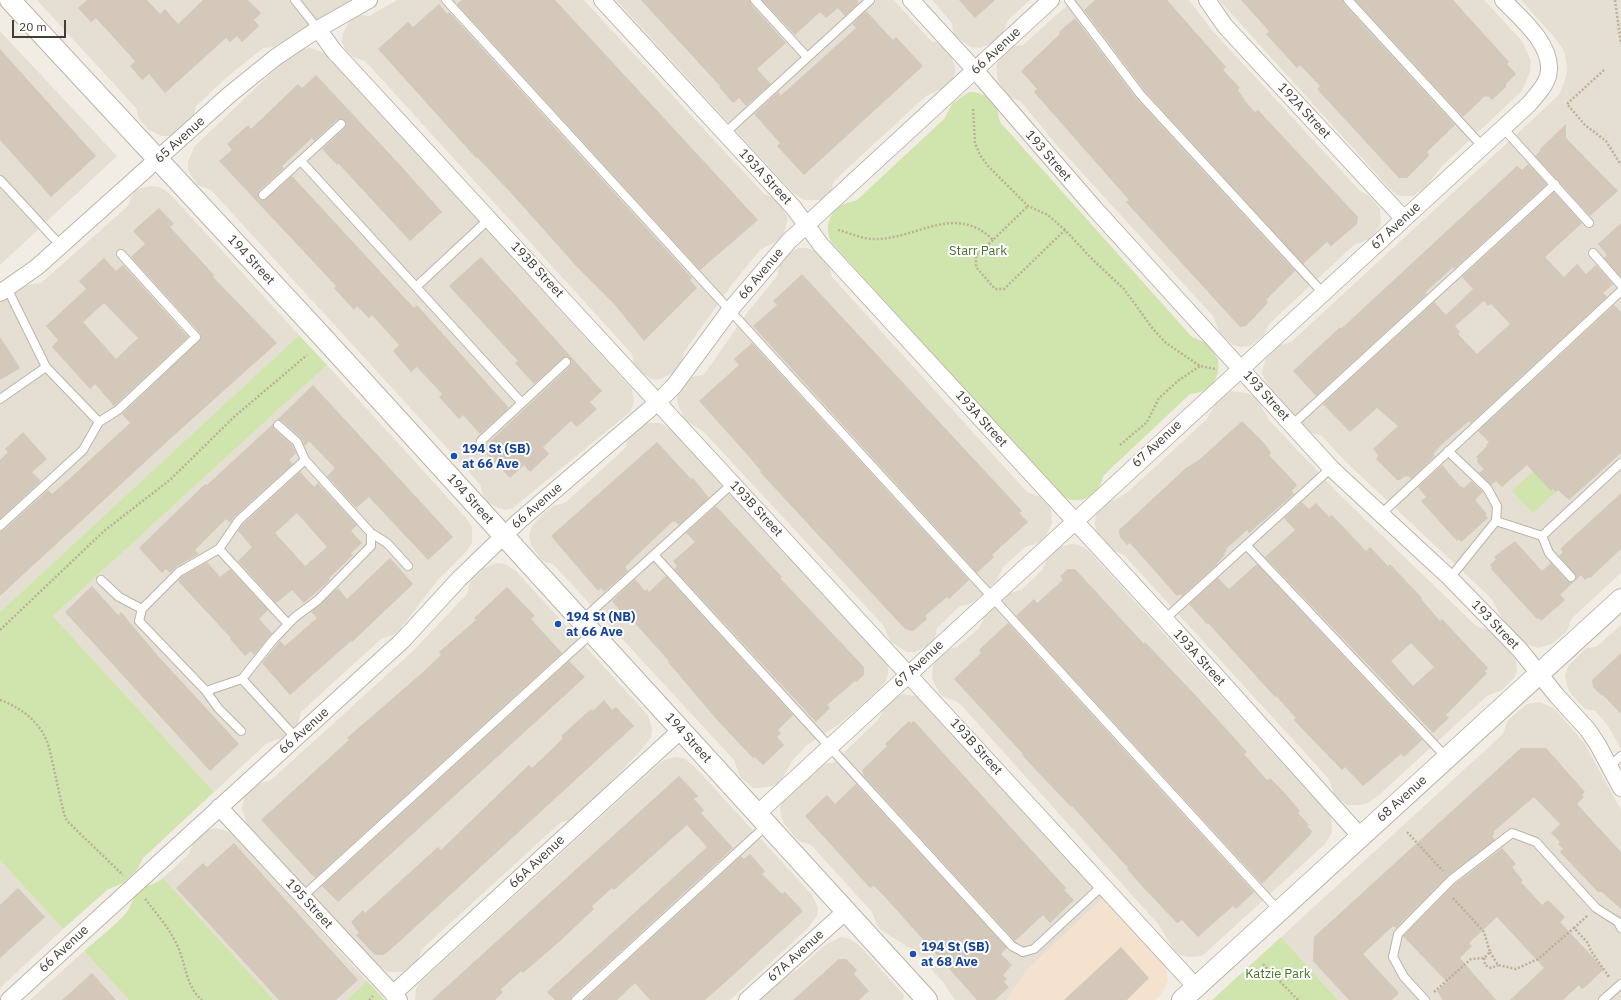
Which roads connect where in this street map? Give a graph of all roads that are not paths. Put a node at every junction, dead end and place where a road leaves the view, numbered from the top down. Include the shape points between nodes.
1 (10, 0) edge
2 (295, 0) edge
3 (369, 0) edge
4 (446, 0) edge
5 (602, 0) edge
6 (755, 0) edge
7 (870, 0) edge
8 (911, 0) edge
9 (1051, 0) edge
10 (1069, 0) edge
11 (1348, 0) edge
12 (1503, 0) edge
13 (1210, 2) edge
14 (318, 29) junction
15 (807, 57) junction
16 (975, 70) junction
17 (341, 124) dead end
18 (1503, 128) junction
19 (725, 134) junction
20 (1482, 146) junction
21 (158, 160) junction
22 (301, 161) junction
23 (0, 180) edge
24 (1555, 184) junction
25 (263, 195) dead end
26 (489, 219) junction
27 (1404, 219) junction
28 (1589, 223) dead end
29 (806, 225) junction
30 (61, 246) junction
31 (1593, 253) dead end
32 (121, 254) dead end
33 (1621, 285) edge
34 (416, 287) junction
35 (4, 290) edge
36 (1621, 291) edge
37 (1323, 293) junction
38 (730, 310) junction
39 (566, 362) dead end
40 (46, 367) junction
41 (1240, 368) junction
42 (0, 399) edge
43 (658, 402) junction
44 (522, 403) junction
45 (99, 422) junction
46 (278, 425) dead end
47 (1292, 425) junction
48 (481, 440) dead end
49 (1448, 451) junction
50 (305, 460) junction
51 (1621, 463) edge
52 (1331, 468) junction
53 (733, 483) junction
54 (1380, 514) junction
55 (1496, 521) junction
56 (1074, 522) junction
57 (0, 526) edge
58 (370, 533) junction
59 (504, 536) junction
60 (1542, 536) junction
61 (1248, 546) junction
62 (219, 549) junction
63 (654, 556) junction
64 (408, 566) dead end
65 (1571, 577) dead end
66 (1450, 578) junction
67 (101, 580) dead end
68 (992, 597) junction
69 (1621, 599) edge
70 (142, 609) junction
71 (1165, 619) junction
72 (288, 624) junction
73 (586, 627) junction
74 (909, 673) junction
75 (1539, 674) junction
76 (242, 679) junction
77 (206, 691) junction
78 (681, 730) junction
79 (241, 731) dead end
80 (296, 738) junction
81 (829, 747) junction
82 (1447, 758) junction
83 (1616, 761) edge
84 (1621, 788) edge
85 (219, 808) junction
86 (762, 820) junction
87 (1360, 837) junction
88 (1103, 886) junction
89 (302, 897) junction
90 (846, 911) junction
91 (1279, 911) junction
92 (1620, 923) edge
93 (1619, 986) edge
94 (1189, 993) edge
95 (396, 997) edge
96 (1428, 997) edge
97 (923, 999) edge
98 (9, 1000) edge
99 (576, 1000) edge
100 (747, 1000) edge
101 (1603, 1000) edge

1 - 21 street, 194 Street
2 - 14 lane
3 - 14 street, 65 Avenue
4 - 38 lane
5 - 19 street, 193A Street
6 - 15 lane
7 - 15 lane
8 - 16 street, 193 Street
9 - 16 street, 66 Avenue
10 - 37 lane via 1135,88
11 - 20 lane
12 - 18 street, 67 Avenue via 1545,48 1549,70 1543,88
13 - 27 street, 192A Street via 1225,26
14 - 21 street, 65 Avenue via 264,66
14 - 26 street, 193B Street via 334,50
15 - 19 lane
16 - 29 street, 66 Avenue
16 - 41 street, 193 Street via 1094,209
17 - 22 lane
18 - 20 street, 67 Avenue
18 - 24 lane
19 - 29 street, 193A Street via 793,207
20 - 27 street, 67 Avenue
21 - 30 street, 65 Avenue
21 - 59 street, 194 Street
22 - 25 lane
22 - 34 lane
23 - 30 lane
24 - 28 lane
24 - 47 lane
26 - 34 lane
26 - 43 street, 193B Street
27 - 37 street, 67 Avenue
29 - 38 street, 66 Avenue via 775,255
29 - 56 street, 193A Street
30 - 35 street, 65 Avenue
31 - 33 lane
32 - 45 lane via 196,337 118,410
34 - 44 lane
35 - 40 lane
36 - 49 lane
37 - 41 street, 67 Avenue
38 - 43 street, 66 Avenue via 674,386
38 - 68 lane
39 - 44 lane
40 - 42 lane
40 - 45 lane
41 - 47 street, 193 Street
41 - 56 street, 67 Avenue
43 - 53 street, 193B Street
43 - 59 street, 66 Avenue
44 - 48 lane
45 - 57 lane via 83,450
46 - 50 lane via 297,442
47 - 52 street, 193 Street
49 - 54 lane
49 - 55 lane via 1487,488 1497,506
50 - 58 lane
50 - 62 lane via 240,520
51 - 60 lane
52 - 54 street, 193 Street
52 - 61 lane
53 - 63 lane
53 - 74 street, 193B Street
54 - 66 street, 193 Street
55 - 60 lane
55 - 66 lane
56 - 68 street, 67 Avenue
56 - 71 street, 193A Street
58 - 64 lane via 387,543
58 - 72 lane via 371,546 318,600
59 - 73 street, 194 Street
59 - 80 street, 66 Avenue via 459,579 403,640
60 - 65 lane via 1549,553
61 - 71 lane
61 - 82 lane
62 - 70 lane via 179,572
62 - 72 lane
63 - 73 lane
63 - 81 lane
66 - 75 street, 193 Street via 1493,621
67 - 70 lane via 119,597
68 - 74 street, 67 Avenue
68 - 91 lane
69 - 75 street, 68 Avenue
70 - 77 lane via 139,621
71 - 87 street, 193A Street
72 - 76 lane
73 - 78 street, 194 Street
73 - 89 lane
74 - 81 street, 67 Avenue
74 - 88 street, 193B Street
75 - 82 street, 68 Avenue
75 - 83 street, 193 Street
76 - 77 lane
76 - 80 lane
77 - 79 lane via 218,708
78 - 86 street, 194 Street
78 - 95 street, 66A Avenue
80 - 85 street, 66 Avenue
81 - 86 street, 67 Avenue
81 - 88 lane via 1012,946 1023,952 1034,949
82 - 87 street, 68 Avenue
83 - 84 street, 193 Street
85 - 89 street, 195 Street
85 - 98 street, 66 Avenue
86 - 90 street, 194 Street
86 - 99 lane
87 - 91 street, 68 Avenue
88 - 94 street, 193B Street
89 - 95 street, 195 Street
90 - 97 street, 194 Street
90 - 100 street, 67A Avenue
91 - 94 street, 68 Avenue
92 - 96 lane via 1596,908 1536,842 1512,833 1451,880 1398,934 1393,958 1404,977
93 - 101 lane

